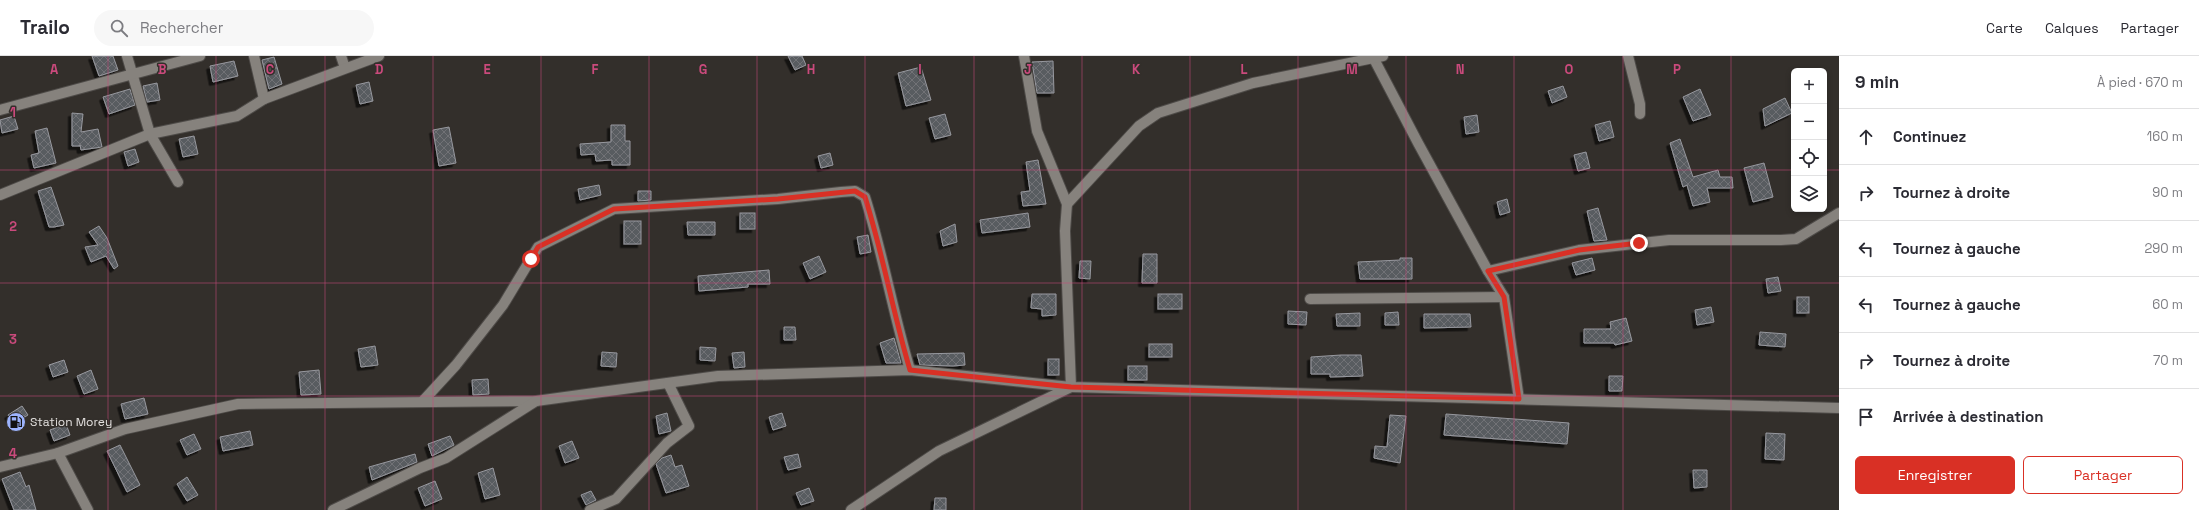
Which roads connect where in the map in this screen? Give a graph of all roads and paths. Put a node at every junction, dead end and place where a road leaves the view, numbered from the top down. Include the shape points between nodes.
1 (127, 56) edge
2 (200, 56) edge
3 (254, 56) edge
4 (341, 56) edge
5 (379, 56) edge
6 (1024, 56) edge
7 (1628, 56) edge
8 (1379, 57) edge
9 (345, 68) junction
10 (133, 74) junction
11 (264, 99) junction
12 (0, 110) edge
13 (1640, 114) dead end
14 (150, 134) junction
15 (178, 182) dead end
16 (0, 195) edge
17 (1067, 204) junction
18 (1839, 213) edge
19 (1488, 271) junction
20 (1504, 297) junction
21 (1310, 299) dead end
22 (910, 370) junction
23 (668, 383) junction
24 (1071, 387) junction
25 (1519, 399) junction
26 (536, 400) junction
27 (422, 402) junction
28 (1839, 408) edge
29 (58, 453) junction
30 (0, 468) edge
31 (88, 510) edge
32 (333, 510) edge
33 (590, 510) edge
34 (851, 510) edge

1 - 10 street
2 - 10 street
3 - 11 street
4 - 9 street
5 - 9 street
6 - 17 street via 1037,131
7 - 13 street via 1640,104
8 - 17 street via 1253,83 1158,113 1139,126
8 - 19 street
9 - 11 street
10 - 12 street
10 - 14 street
11 - 14 street via 237,116
14 - 15 street
14 - 16 street
17 - 24 street via 1065,231
18 - 19 street via 1796,239 1669,240 1579,250
19 - 20 street
20 - 21 street
20 - 25 street
22 - 23 street via 718,376
22 - 24 street
22 - 27 street via 897,327 879,242 865,197 855,191 778,199 614,209 538,247 503,305 456,365
23 - 26 street
23 - 33 street via 689,426 667,443 616,499
24 - 25 street
24 - 34 street via 939,451
25 - 28 street
26 - 27 street
26 - 32 street via 446,458
27 - 29 street via 238,404 125,429
29 - 30 street
29 - 31 street

